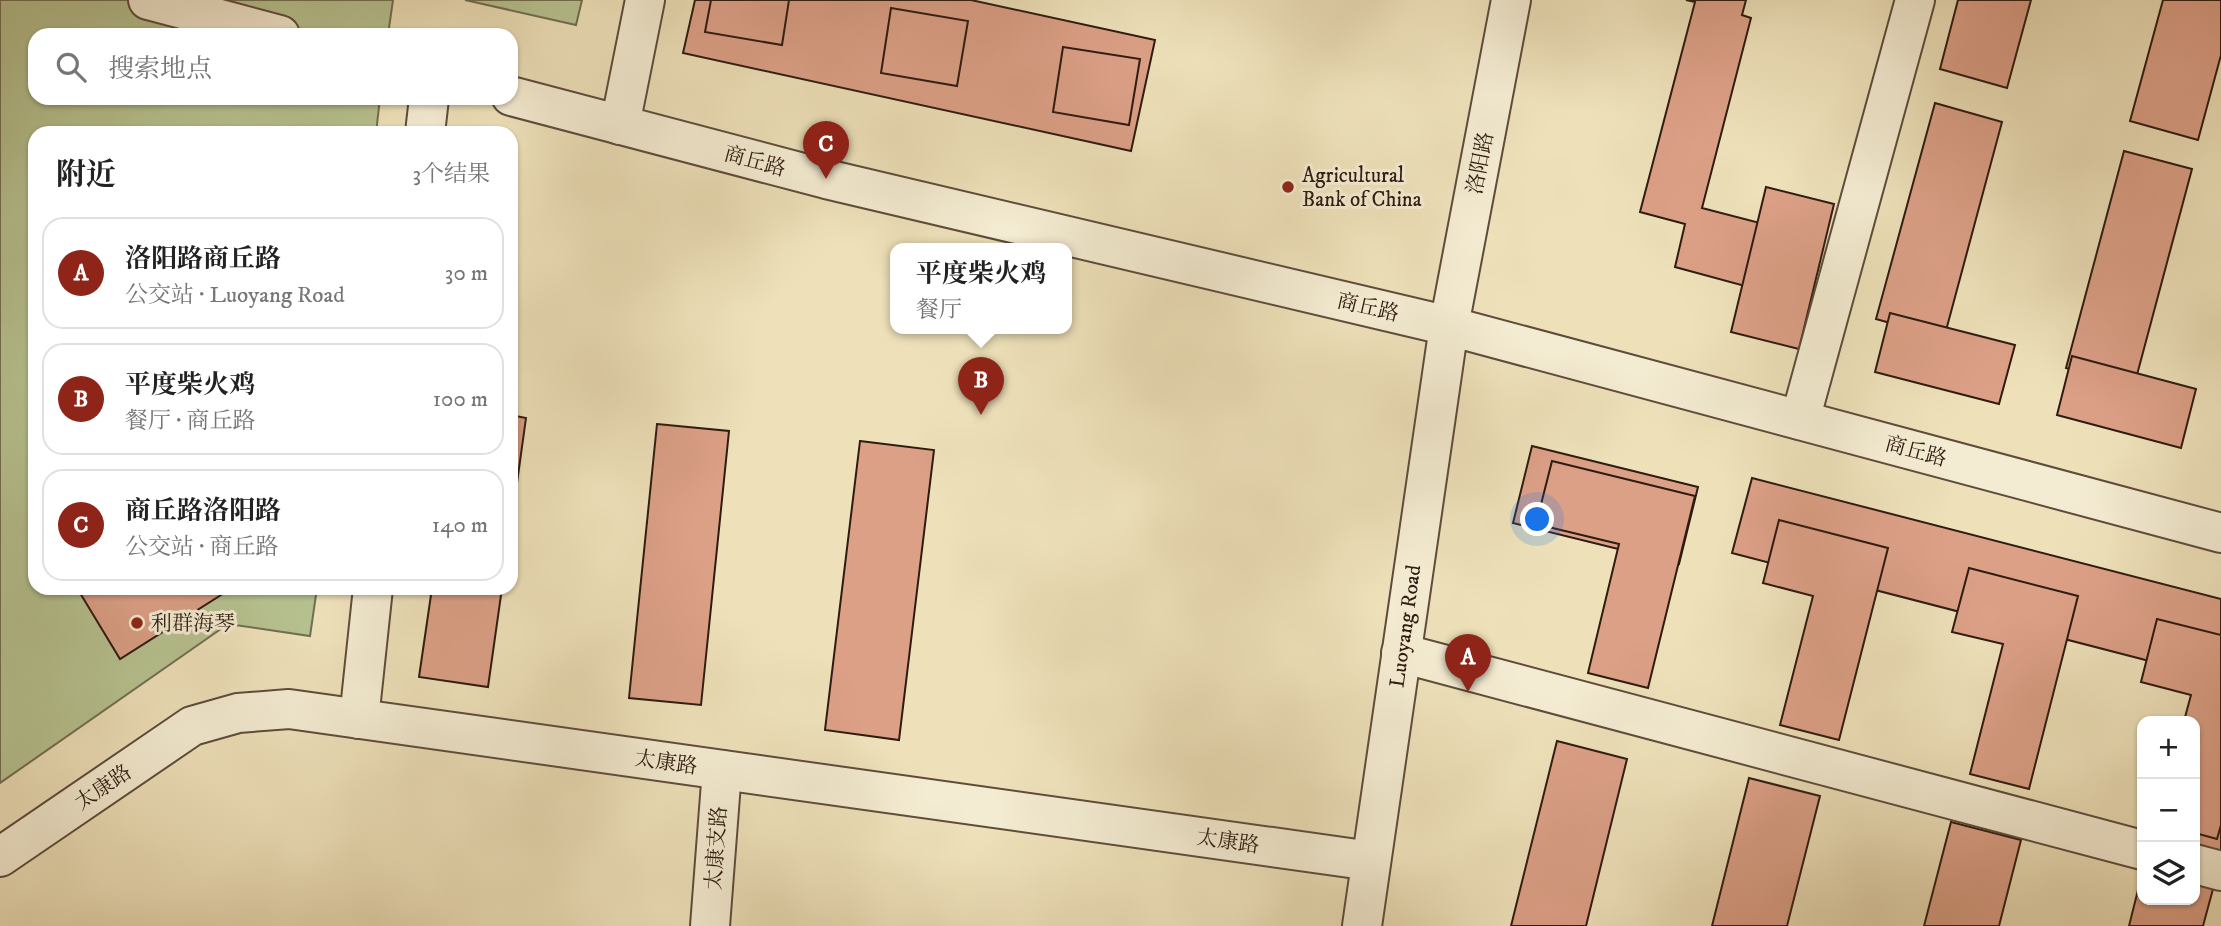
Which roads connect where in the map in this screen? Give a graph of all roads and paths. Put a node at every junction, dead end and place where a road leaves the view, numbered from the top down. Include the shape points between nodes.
1 (148, 0) edge
2 (645, 0) edge
3 (1511, 0) edge
4 (1915, 0) edge
5 (254, 28) edge
6 (518, 98) edge
7 (428, 105) edge
8 (620, 125) junction
9 (426, 126) edge
10 (1449, 326) junction
11 (1800, 420) junction
12 (2221, 533) edge
13 (372, 595) edge
14 (1401, 653) junction
15 (359, 719) junction
16 (722, 770) junction
17 (2137, 849) edge
18 (0, 858) edge
19 (1371, 861) junction
20 (2200, 865) edge
21 (2221, 871) edge
22 (710, 926) edge
23 (1362, 926) edge

1 - 5 street
2 - 8 street
3 - 10 street, 洛阳路
4 - 11 street
6 - 8 street, 商丘路
7 - 9 street
8 - 10 street, 商丘路 via 826,179
10 - 11 street, 商丘路
10 - 14 street, Luoyang Road
11 - 12 street, 商丘路
13 - 15 street
14 - 17 street
14 - 19 street, Luoyang Road
15 - 16 street, 太康路
15 - 18 street, 太康路 via 289,709 238,713 192,726
16 - 19 street, 太康路
16 - 22 street, 太康支路
19 - 23 street, Luoyang Road
20 - 21 street

